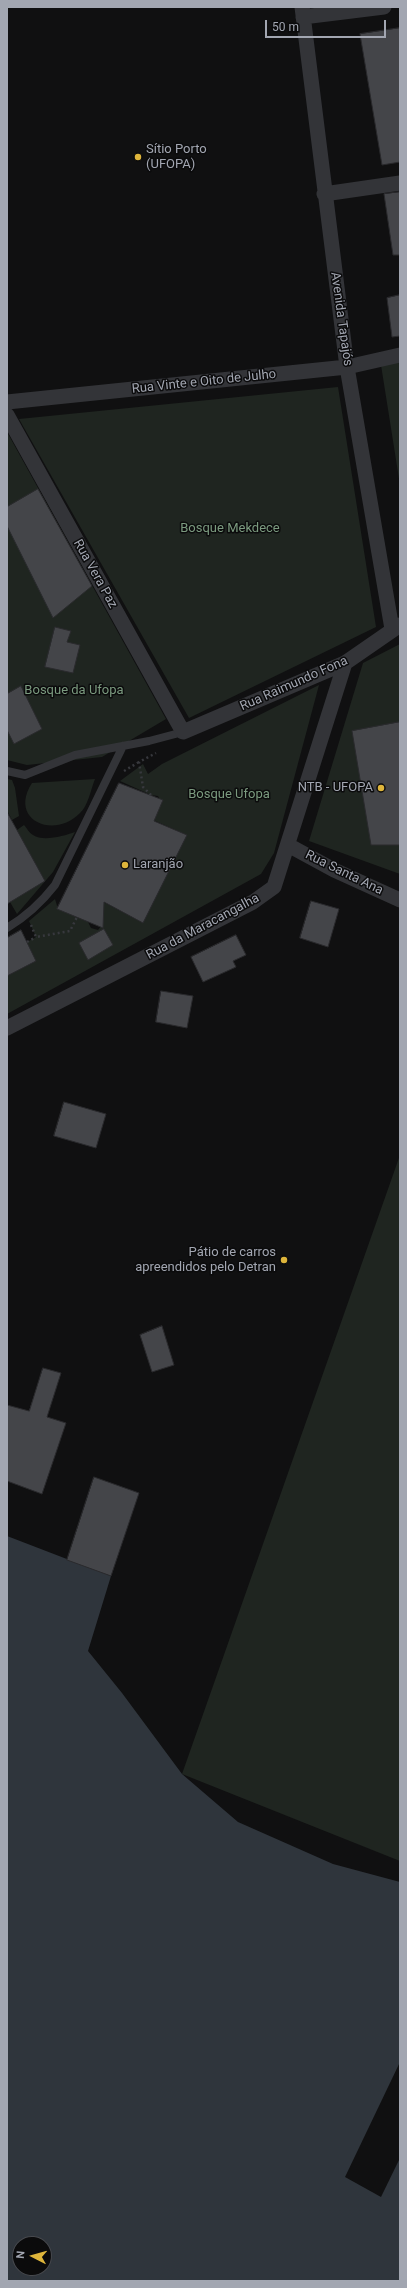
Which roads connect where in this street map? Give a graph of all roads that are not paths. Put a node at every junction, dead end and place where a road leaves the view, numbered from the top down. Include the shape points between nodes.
1 (384, 7) edge
2 (302, 12) edge
3 (400, 183) edge
4 (324, 194) junction
5 (400, 355) edge
6 (347, 367) junction
7 (7, 402) edge
8 (7, 415) edge
9 (396, 627) edge
10 (345, 663) junction
11 (183, 732) junction
12 (123, 746) junction
13 (7, 771) edge
14 (288, 845) junction
15 (400, 900) edge
16 (7, 928) edge
17 (7, 1028) edge

1 - 2 street
2 - 4 street, Avenida Tapajós
3 - 4 street
4 - 6 street, Avenida Tapajós
5 - 6 street, Rua Vinte e Oito de Julho
6 - 7 street, Rua Vinte e Oito de Julho
6 - 9 street, Avenida Tapajós
8 - 11 street, Rua Vera Paz
9 - 10 street, Rua Raimundo Fona
10 - 11 street, Rua Raimundo Fona
10 - 14 street, Rua da Maracangalha
11 - 12 lane
12 - 13 lane via 75,755 25,775
12 - 16 lane via 55,885 26,917
14 - 15 street, Rua Santa Ana via 334,870
14 - 17 street, Rua da Maracangalha via 274,887 263,895

